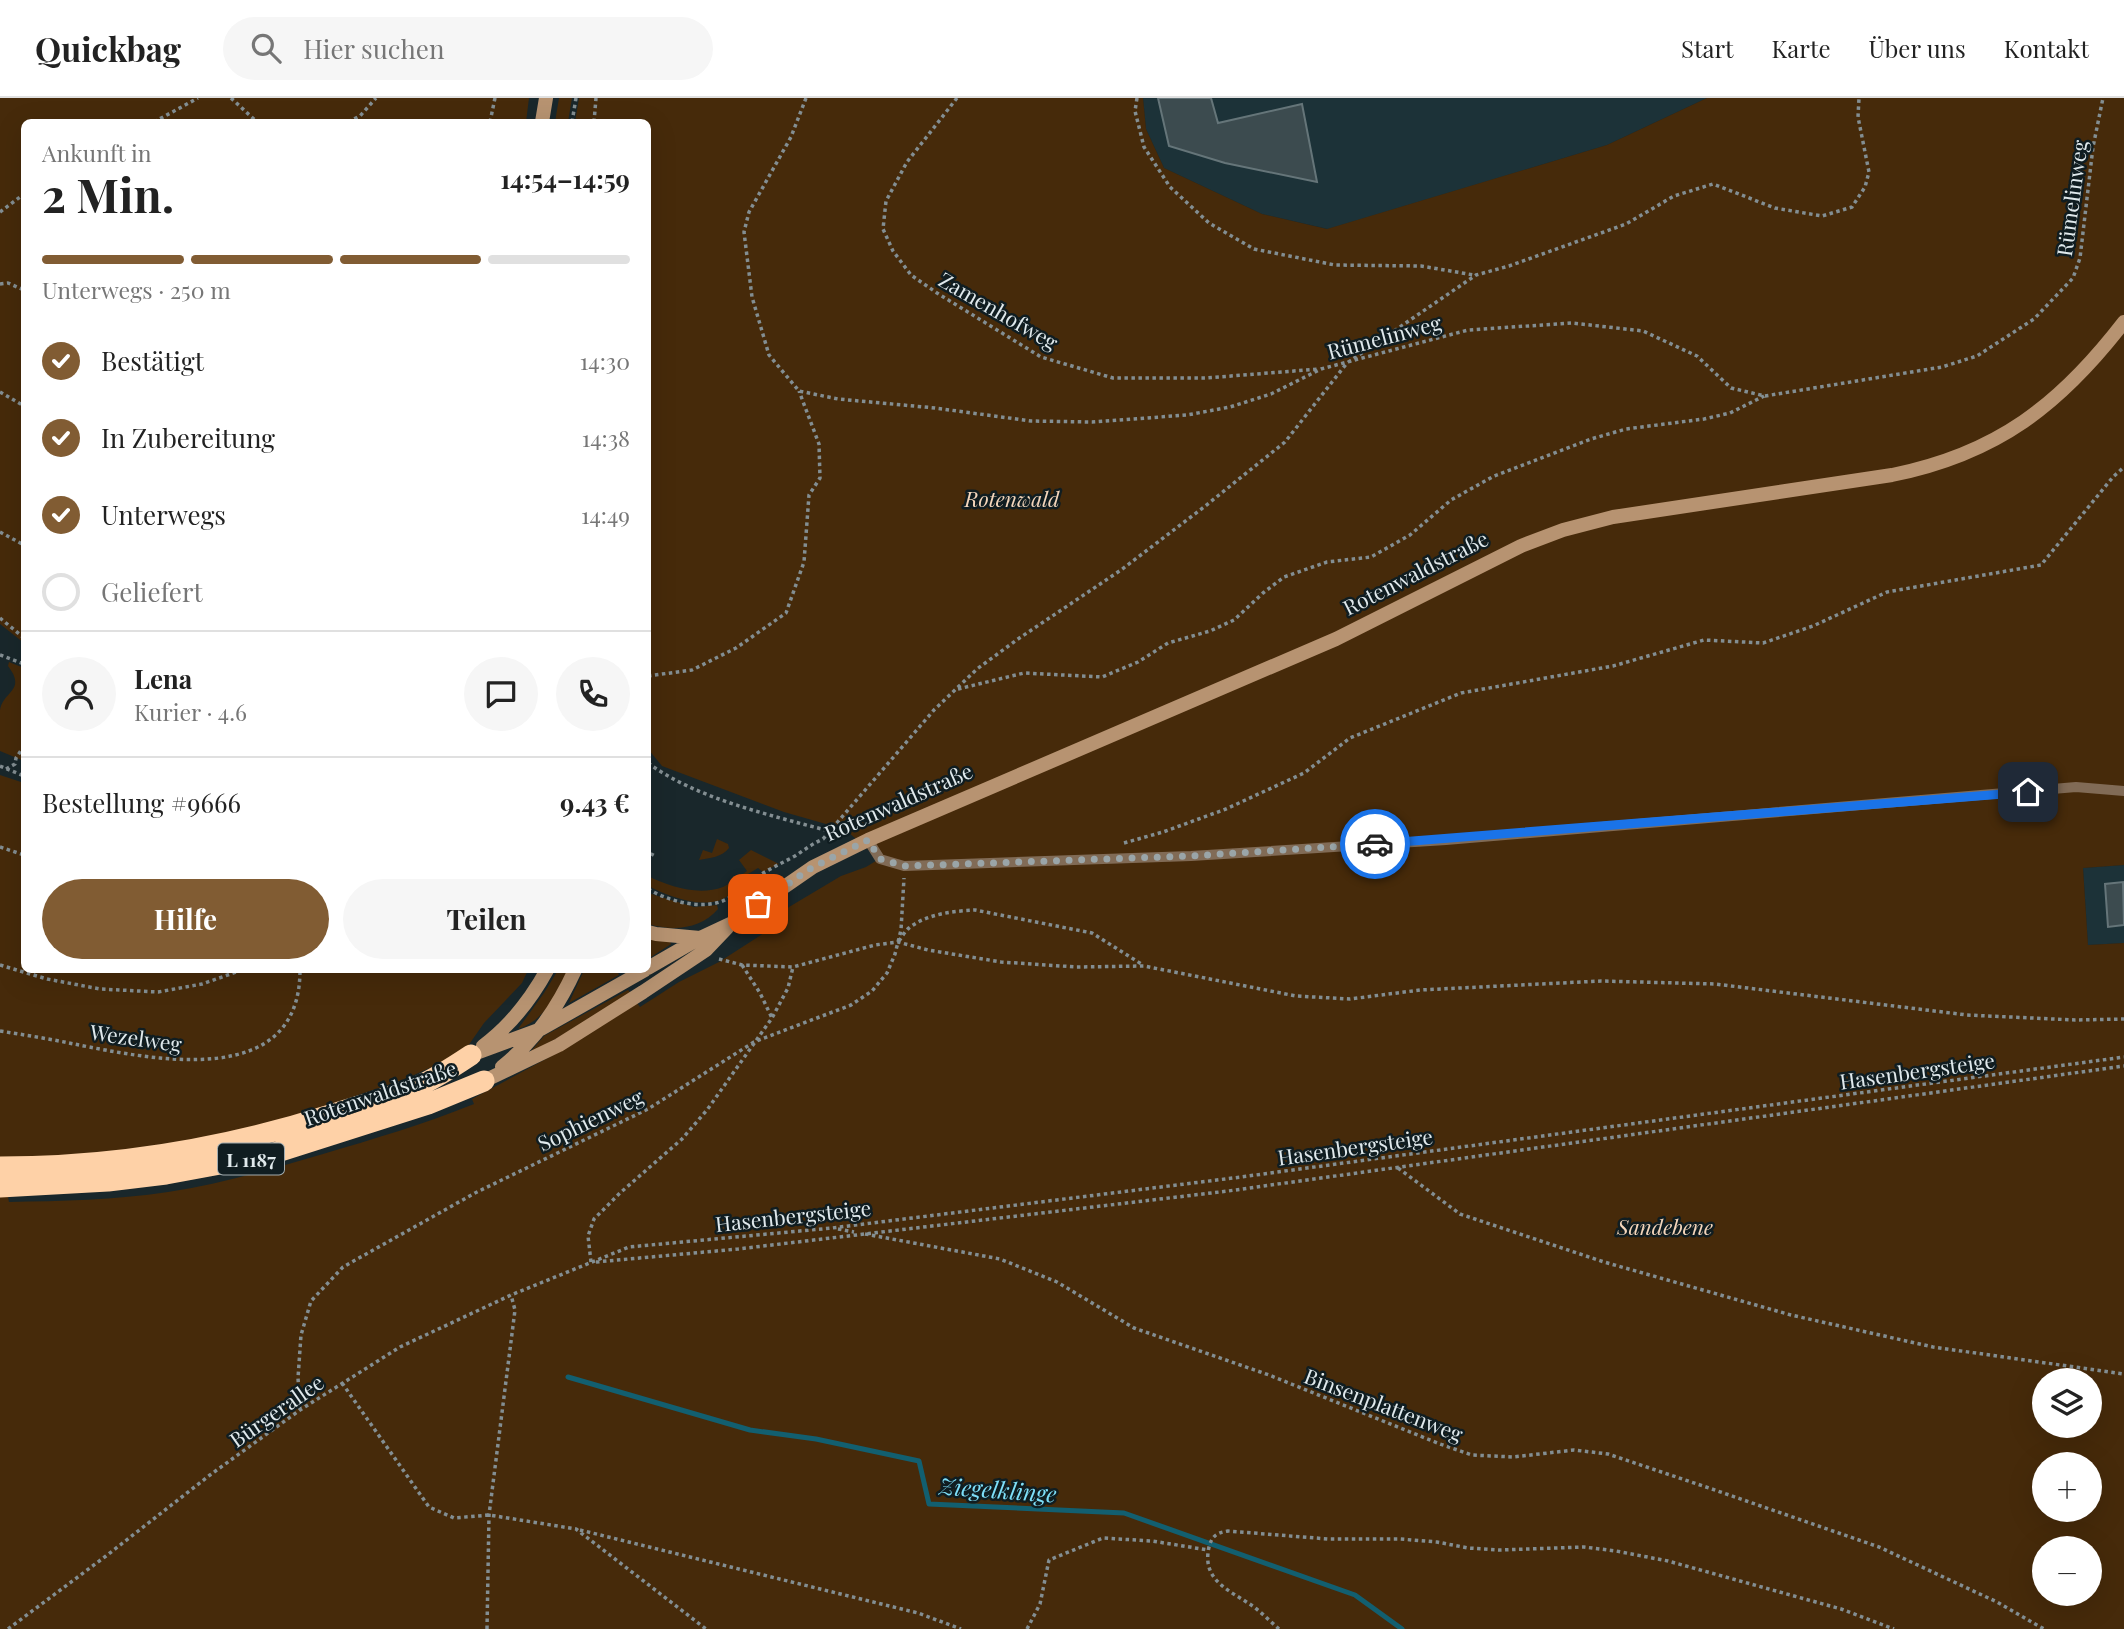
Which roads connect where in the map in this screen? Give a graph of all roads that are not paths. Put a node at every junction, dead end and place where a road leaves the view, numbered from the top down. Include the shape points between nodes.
1 (546, 98) edge
2 (542, 119) edge
3 (2124, 322) edge
4 (2124, 791) edge
5 (868, 840) junction
6 (732, 923) junction
7 (651, 933) edge
8 (700, 937) junction
9 (651, 966) edge
10 (545, 973) edge
11 (574, 973) edge
12 (639, 973) edge
13 (541, 1029) junction
14 (471, 1055) junction
15 (484, 1081) junction
16 (0, 1167) edge
17 (0, 1187) edge

1 - 2 main road
3 - 5 main road, Rotenwaldstraße via 2056,398 2003,435 1961,456 1892,475 1612,517 1563,530 1521,546 1336,639
4 - 5 lane via 2076,788 1419,842 1191,856 904,866 880,859
5 - 6 main road, Rotenwaldstraße via 813,867
6 - 8 main road, Rotenwaldstraße
6 - 15 main road, Rotenwaldstraße via 706,950 643,992 559,1045
7 - 8 main road
8 - 9 main road, Rotenwaldstraße
10 - 14 main road, Rotenwaldstraße / L 1187 via 512,1020
11 - 13 main road, L 1187
12 - 13 main road, Rotenwaldstraße
13 - 14 main road, Rotenwaldstraße
13 - 15 main road, L 1187
14 - 16 highway, Rotenwaldstraße / L 1187 via 417,1086 387,1097 225,1144 108,1161
15 - 17 highway, Rotenwaldstraße / L 1187 via 428,1104 268,1155 120,1180

